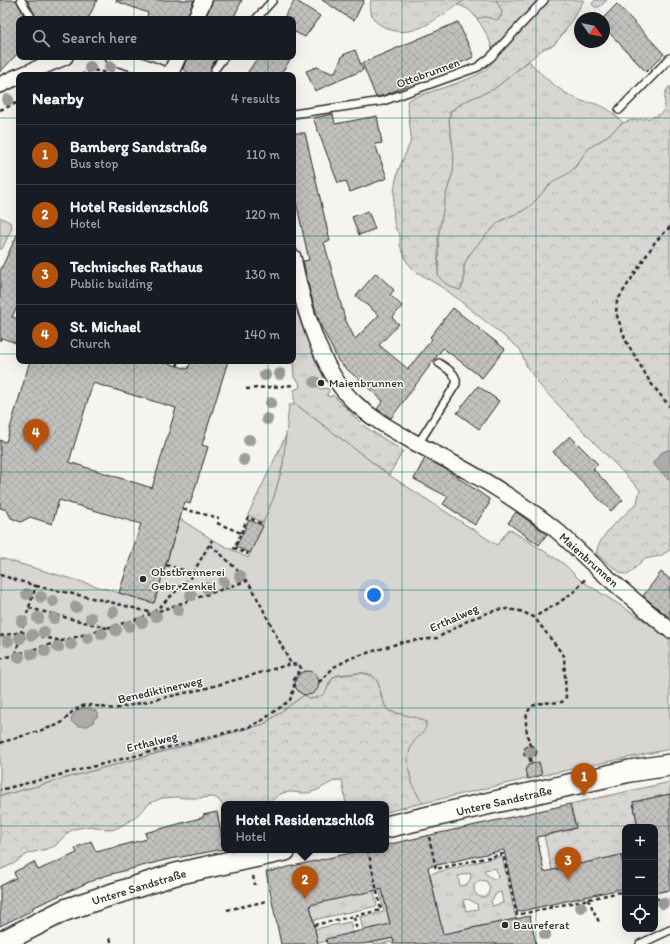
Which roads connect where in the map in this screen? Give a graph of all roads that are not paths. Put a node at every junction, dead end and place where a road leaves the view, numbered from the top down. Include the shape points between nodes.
1 (21, 0) edge
2 (204, 0) edge
3 (273, 0) edge
4 (544, 0) edge
5 (30, 16) edge
6 (196, 16) edge
7 (259, 16) edge
8 (670, 58) edge
9 (58, 60) edge
10 (123, 60) edge
11 (177, 60) edge
12 (222, 60) edge
13 (215, 69) dead end
14 (28, 72) edge
15 (157, 72) edge
16 (171, 72) edge
17 (619, 110) dead end
18 (296, 114) edge
19 (296, 272) edge
20 (439, 363) dead end
21 (418, 444) junction
22 (670, 630) edge
23 (670, 765) edge
24 (389, 826) edge
25 (271, 853) edge
26 (670, 930) edge
27 (0, 943) edge
28 (640, 944) edge

1 - 5 lane
2 - 6 street
3 - 7 lane
4 - 18 lane, Ottobrunnen via 491,57 478,67 383,101
8 - 17 lane
9 - 14 street
10 - 15 street
11 - 16 street
12 - 13 lane
19 - 21 street, Maienbrunnen via 309,320 340,386 372,417
20 - 21 lane via 453,374 456,384
21 - 22 street, Maienbrunnen via 491,484 550,526
23 - 24 street, Untere Sandstraße
25 - 27 street, Untere Sandstraße via 176,874 101,898 65,910
26 - 28 lane

